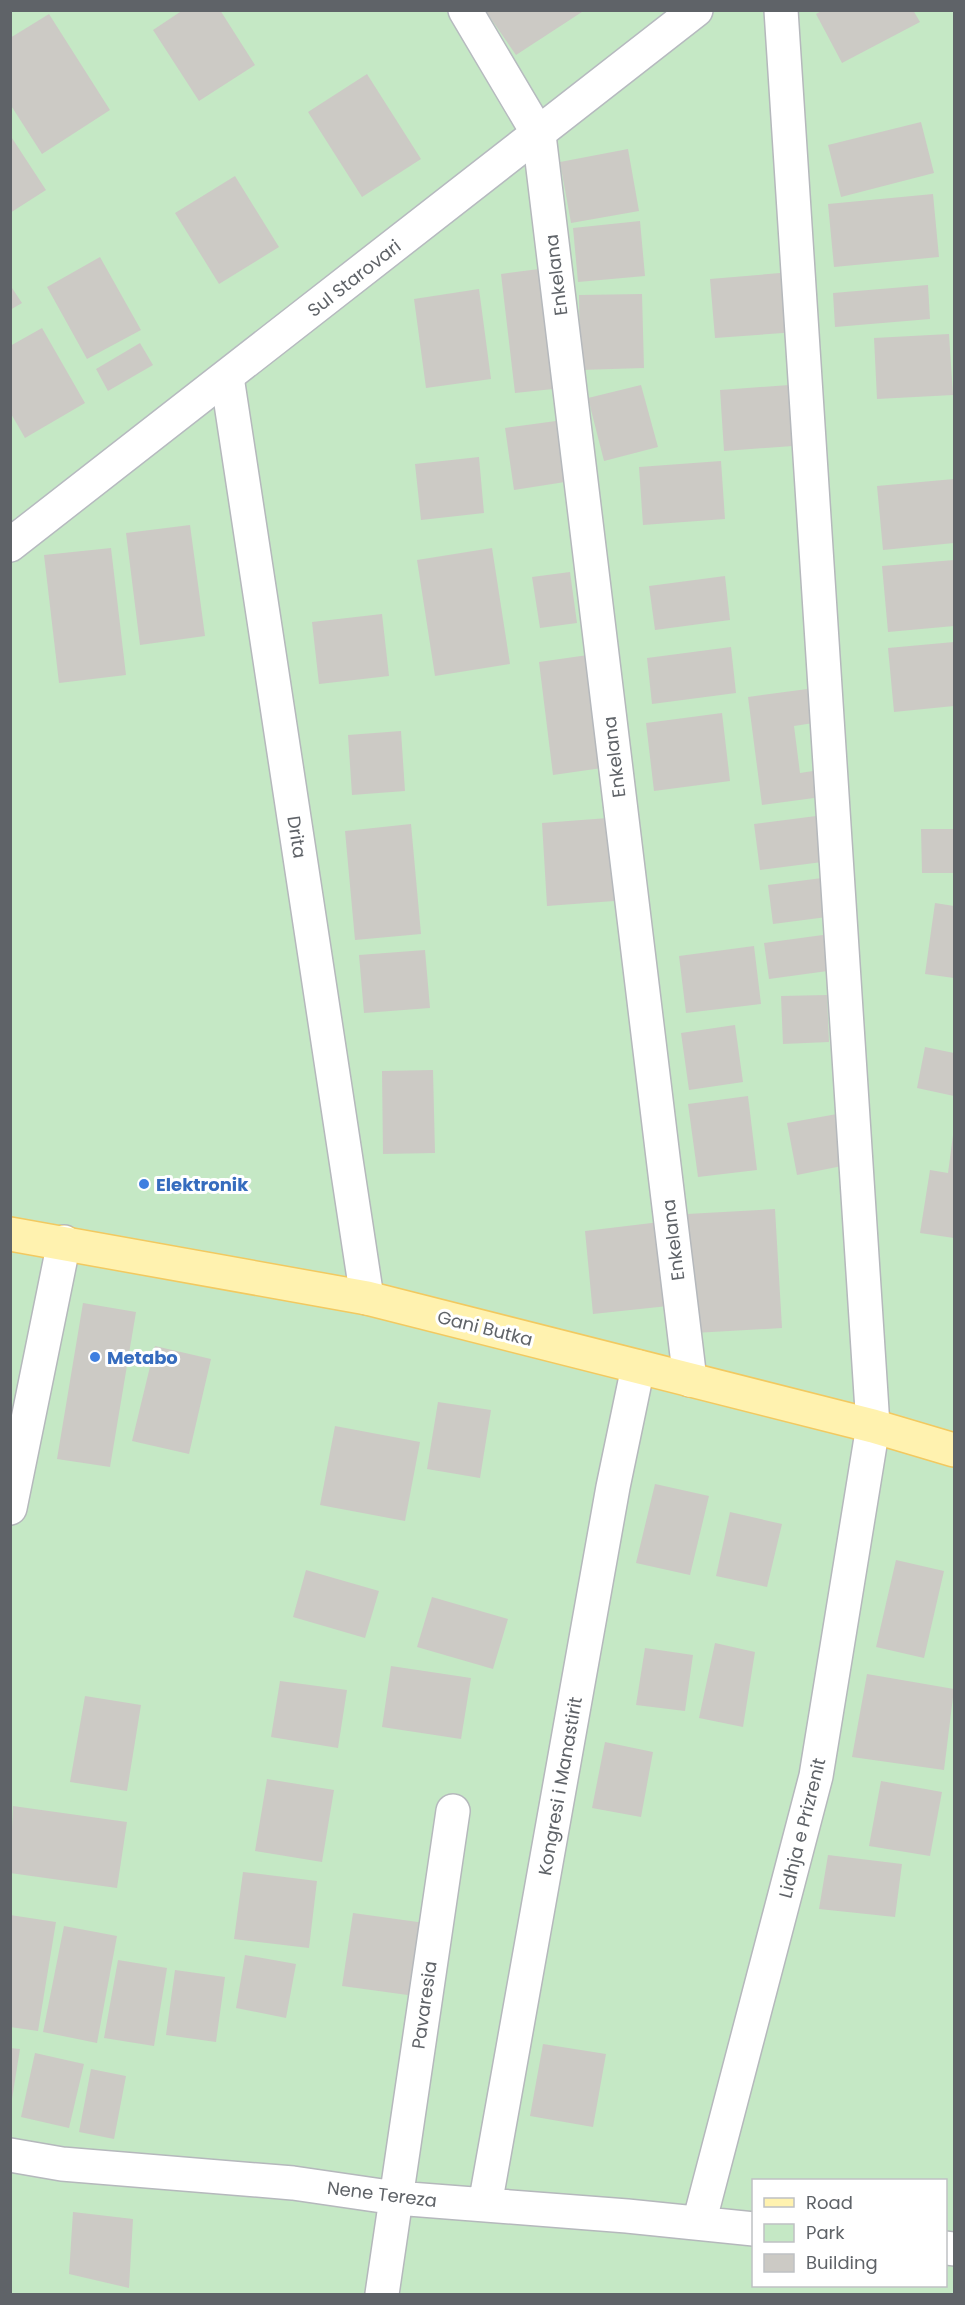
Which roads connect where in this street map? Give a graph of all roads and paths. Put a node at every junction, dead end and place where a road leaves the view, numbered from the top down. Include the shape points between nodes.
1 (465, 10) edge
2 (696, 10) edge
3 (781, 10) edge
4 (539, 135) junction
5 (227, 377) junction
6 (10, 545) edge
7 (10, 1234) edge
8 (64, 1242) junction
9 (367, 1298) junction
10 (638, 1368) junction
11 (690, 1380) junction
12 (873, 1426) junction
13 (954, 1450) edge
14 (10, 1508) edge
15 (453, 1811) dead end
16 (10, 2155) edge
17 (396, 2198) junction
18 (485, 2205) junction
19 (699, 2223) junction
20 (752, 2229) edge
21 (382, 2295) edge

1 - 4 street
2 - 4 street, Sul Starovari
3 - 12 street, Lidhja e Prizrenit
4 - 5 street, Sul Starovari
4 - 11 street, Enkelana
5 - 6 street, Sul Starovari
5 - 9 street, Drita
7 - 8 main road, Gani Butka
8 - 9 main road, Gani Butka
8 - 14 street
9 - 10 main road, Gani Butka
10 - 11 main road, Gani Butka
10 - 18 street, Kongresi i Manastirit via 613,1486
11 - 12 main road, Gani Butka
12 - 13 main road, Gani Butka
12 - 19 street, Lidhja e Prizrenit via 816,1776
15 - 17 street, Pavaresia
16 - 17 street, Nene Tereza via 62,2164 292,2183
17 - 18 street, Nene Tereza
17 - 21 street, Pavaresia
18 - 19 street, Nene Tereza
19 - 20 street, Nene Tereza

